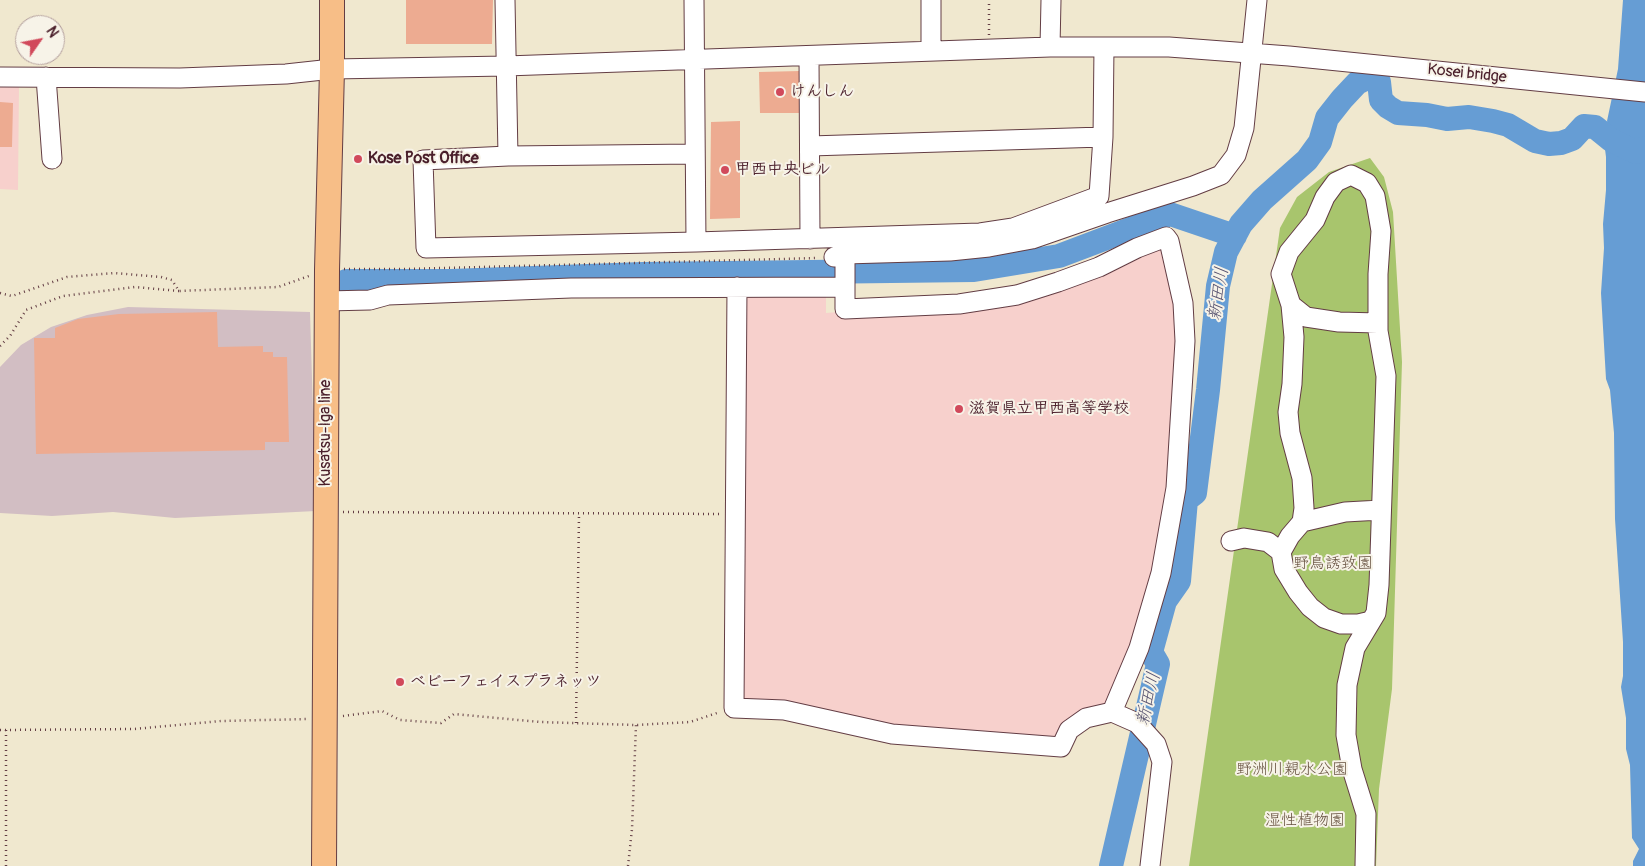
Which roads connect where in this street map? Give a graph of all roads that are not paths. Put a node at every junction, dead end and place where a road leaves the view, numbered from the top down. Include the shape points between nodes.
1 (332, 0) edge
2 (506, 0) edge
3 (694, 0) edge
4 (931, 0) edge
5 (1051, 0) edge
6 (1256, 0) edge
7 (1050, 47) junction
8 (1104, 47) junction
9 (931, 51) junction
10 (1252, 53) junction
11 (809, 56) junction
12 (694, 59) junction
13 (506, 66) junction
14 (332, 69) junction
15 (0, 77) edge
16 (46, 77) junction
17 (1645, 92) edge
18 (1103, 137) junction
19 (810, 146) junction
20 (694, 154) junction
21 (508, 156) junction
22 (52, 159) dead end
23 (810, 239) junction
24 (696, 242) junction
25 (845, 284) junction
26 (327, 285) junction
27 (737, 286) junction
28 (1290, 305) junction
29 (1378, 323) junction
30 (1381, 510) junction
31 (1302, 522) junction
32 (1231, 541) dead end
33 (1281, 552) junction
34 (1371, 621) junction
35 (1112, 712) junction
36 (324, 866) edge
37 (1150, 866) edge
38 (1365, 866) edge

1 - 14 main road, Kusatsu-Iga line
2 - 13 street
3 - 12 street
4 - 9 street
5 - 7 street
6 - 10 street
7 - 8 street, Kosei bridge
7 - 9 street, Kosei bridge
8 - 10 street, Kosei bridge via 1169,46
8 - 18 street
9 - 11 street, Kosei bridge
10 - 17 street, Kosei bridge
10 - 25 street via 1244,128 1236,155 1221,175 1032,239 950,251 841,257
11 - 12 street, Kosei bridge
11 - 19 street
12 - 13 street, Kosei bridge
12 - 20 street
13 - 14 street, Kosei bridge
13 - 21 street
14 - 16 street, Kosei bridge via 180,78
14 - 26 main road, Kusatsu-Iga line
15 - 16 street, Kosei bridge
16 - 22 street
18 - 19 street
18 - 23 street via 1099,196 1013,228 980,233
19 - 23 street
20 - 21 street
20 - 24 street
21 - 24 street via 423,160 426,248
23 - 24 street
25 - 27 street
25 - 35 street via 845,309 959,304 1017,295 1058,282 1166,237 1183,303 1185,341 1176,488 1161,573 1142,639
26 - 27 street via 370,300 388,295 571,288
26 - 36 main road, Kusatsu-Iga line
27 - 35 street via 734,708 784,710 892,734 1061,747 1069,730 1086,718
28 - 29 street via 1306,317
28 - 29 street via 1280,274 1289,252 1315,220 1336,182 1351,175 1367,184 1375,196 1381,231
28 - 31 street via 1294,336 1288,412 1302,478
29 - 30 street via 1386,376
30 - 31 street via 1345,512
30 - 34 street via 1380,585 1376,613
31 - 33 street
32 - 33 street via 1244,538 1262,540
33 - 34 street via 1284,570 1298,592 1324,618 1341,624
34 - 38 street via 1355,648 1347,685 1346,735 1352,770 1366,814
35 - 37 street via 1137,723 1156,744 1162,762

